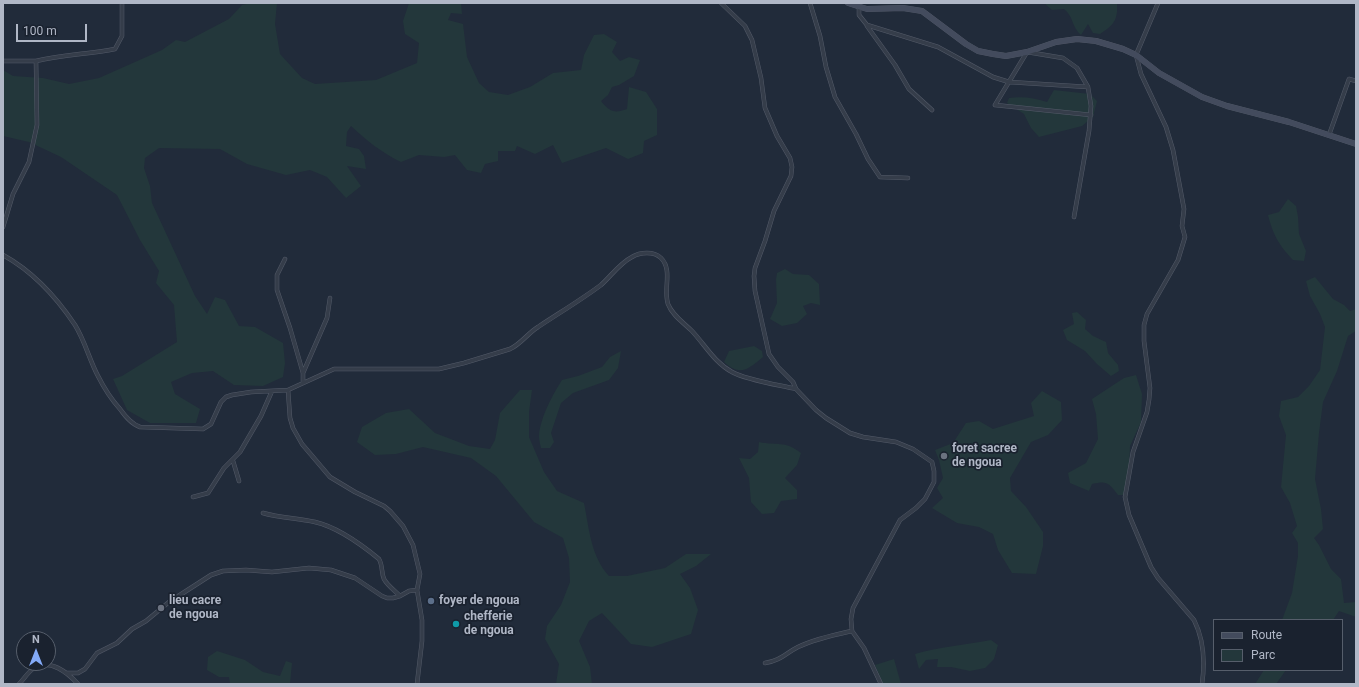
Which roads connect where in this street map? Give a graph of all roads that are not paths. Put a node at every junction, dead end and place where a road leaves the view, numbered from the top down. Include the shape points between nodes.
1 (122, 3) edge
2 (721, 3) edge
3 (810, 3) edge
4 (848, 3) edge
5 (1158, 3) edge
6 (859, 8) junction
7 (867, 25) junction
8 (1027, 52) junction
9 (1136, 55) junction
10 (3, 61) edge
11 (36, 61) junction
12 (1356, 81) edge
13 (1009, 82) junction
14 (1088, 87) junction
15 (932, 110) dead end
16 (1091, 115) junction
17 (1329, 135) junction
18 (1356, 144) edge
19 (908, 178) dead end
20 (1074, 217) dead end
21 (3, 227) edge
22 (3, 255) edge
23 (285, 259) dead end
24 (330, 298) dead end
25 (302, 373) junction
26 (302, 383) junction
27 (796, 389) junction
28 (288, 390) junction
29 (272, 391) junction
30 (233, 461) junction
31 (240, 481) dead end
32 (193, 498) dead end
33 (263, 513) dead end
34 (417, 590) junction
35 (400, 596) junction
36 (852, 631) junction
37 (766, 663) dead end
38 (67, 673) junction
39 (19, 684) edge
40 (78, 684) edge
41 (417, 684) edge
42 (881, 684) edge
43 (1202, 684) edge

1 - 11 street via 122,36 115,49
2 - 27 street via 745,26 752,40 765,108 792,167 791,176 774,211 754,276 769,354
3 - 19 street via 835,97 868,160 880,177
4 - 6 main road
5 - 9 street
6 - 7 street via 859,15
6 - 8 main road via 911,8 929,15 978,51 1006,56
7 - 13 street via 938,48 993,77
7 - 15 street via 896,65 908,89
8 - 9 main road via 1056,42 1077,39 1096,40
8 - 13 street
8 - 14 street via 1063,58 1077,68
9 - 17 main road via 1159,73 1202,97
9 - 43 street via 1141,74 1166,127 1173,150 1184,209 1182,226 1185,237 1178,260 1147,314 1144,325 1149,400 1133,452 1125,497 1129,515 1151,567 1198,628 1203,656
10 - 11 street
11 - 21 street via 37,125 29,162 13,194
12 - 17 street via 1349,80
13 - 14 street
13 - 16 street via 995,105
14 - 16 street
16 - 20 street
17 - 18 main road
22 - 29 street via 29,273 63,310 83,341 105,389 135,425 146,428 203,429 211,424 226,397
23 - 25 street via 277,275 277,290
24 - 25 street via 327,318
25 - 26 street
26 - 27 street via 334,369 439,369 510,349 538,326 601,284 632,257 647,253 660,257 666,264 666,296 673,313 722,365 732,373 744,377
26 - 28 street
27 - 36 street via 816,410 850,433 913,448 932,462 934,482 925,499 900,520 853,608
28 - 29 street
28 - 34 street via 290,418 302,444 330,477 384,506 408,534 419,566
29 - 30 street via 254,428
30 - 31 street
30 - 32 street via 224,468 208,493
33 - 35 street via 315,522 335,530 379,559 386,581
34 - 35 street
34 - 41 street via 422,620
35 - 38 street via 387,598 355,578 331,570 309,568 272,572 223,571 211,575 169,602 117,643 97,653 85,669 78,673
36 - 37 street via 800,646 774,662
36 - 42 street via 864,648
38 - 39 street via 41,665 34,668
38 - 40 street

